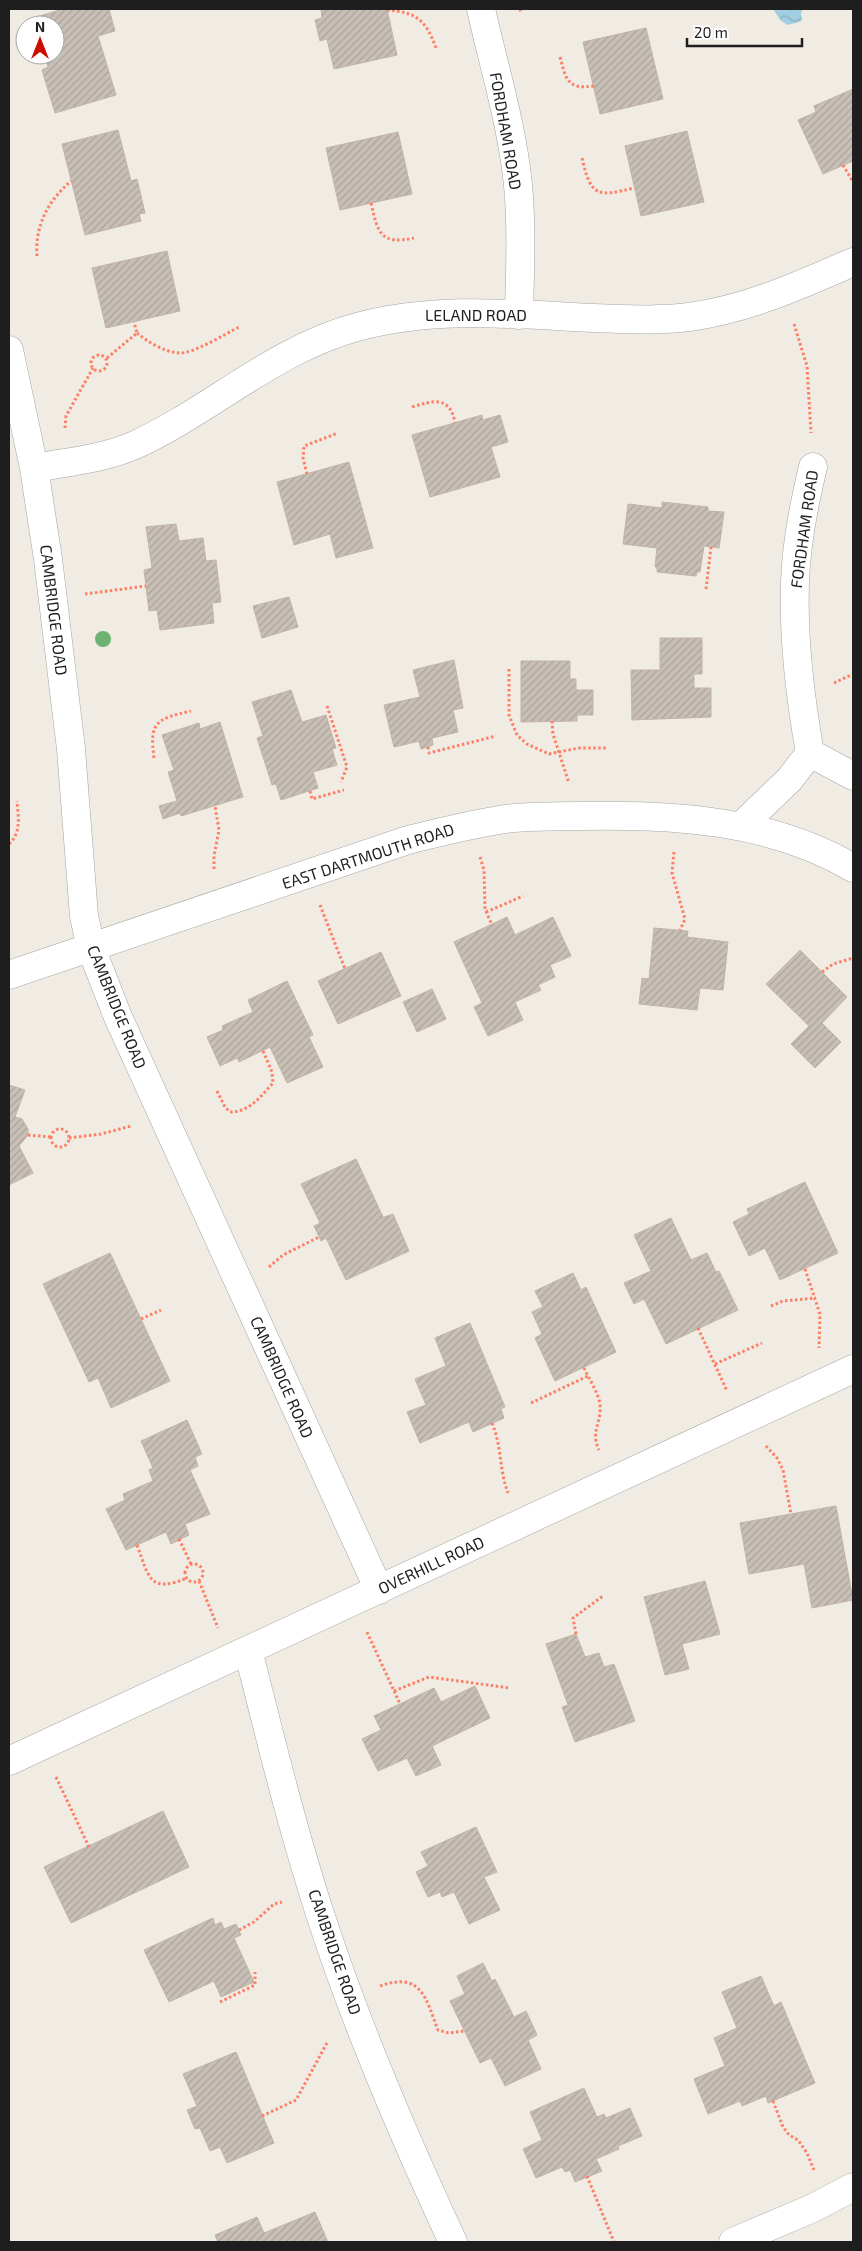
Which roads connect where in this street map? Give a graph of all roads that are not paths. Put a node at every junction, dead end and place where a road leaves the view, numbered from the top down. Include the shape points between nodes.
1 (481, 9) edge
2 (853, 262) edge
3 (519, 314) junction
4 (9, 350) edge
5 (813, 466) road end
6 (34, 468) junction
7 (810, 753) junction
8 (853, 776) edge
9 (741, 826) junction
10 (853, 868) edge
11 (91, 948) junction
12 (9, 975) edge
13 (842, 1374) edge
14 (379, 1590) junction
15 (240, 1654) junction
16 (9, 1761) edge
17 (853, 2187) edge
18 (453, 2242) edge
19 (733, 2242) edge

1 - 3 street, FORDHAM ROAD via 518,185
2 - 3 street, LELAND ROAD via 784,293 731,309 689,317 646,320
3 - 6 street, LELAND ROAD via 432,313 380,322 322,338 170,427 133,445 106,455
4 - 6 street, CAMBRIDGE ROAD
5 - 7 street, FORDHAM ROAD via 805,500 795,581 798,673
6 - 11 street, CAMBRIDGE ROAD via 53,597 70,749 80,882
7 - 8 street
7 - 9 street via 789,780
9 - 10 street, EAST DARTMOUTH ROAD via 788,840
9 - 11 street, EAST DARTMOUTH ROAD via 644,816 506,819 472,825 408,840
11 - 12 street, EAST DARTMOUTH ROAD
11 - 14 street, CAMBRIDGE ROAD via 104,985
13 - 14 street, OVERHILL ROAD
14 - 15 street, OVERHILL ROAD
15 - 16 street, OVERHILL ROAD
15 - 18 street, CAMBRIDGE ROAD via 346,1988
17 - 19 street

